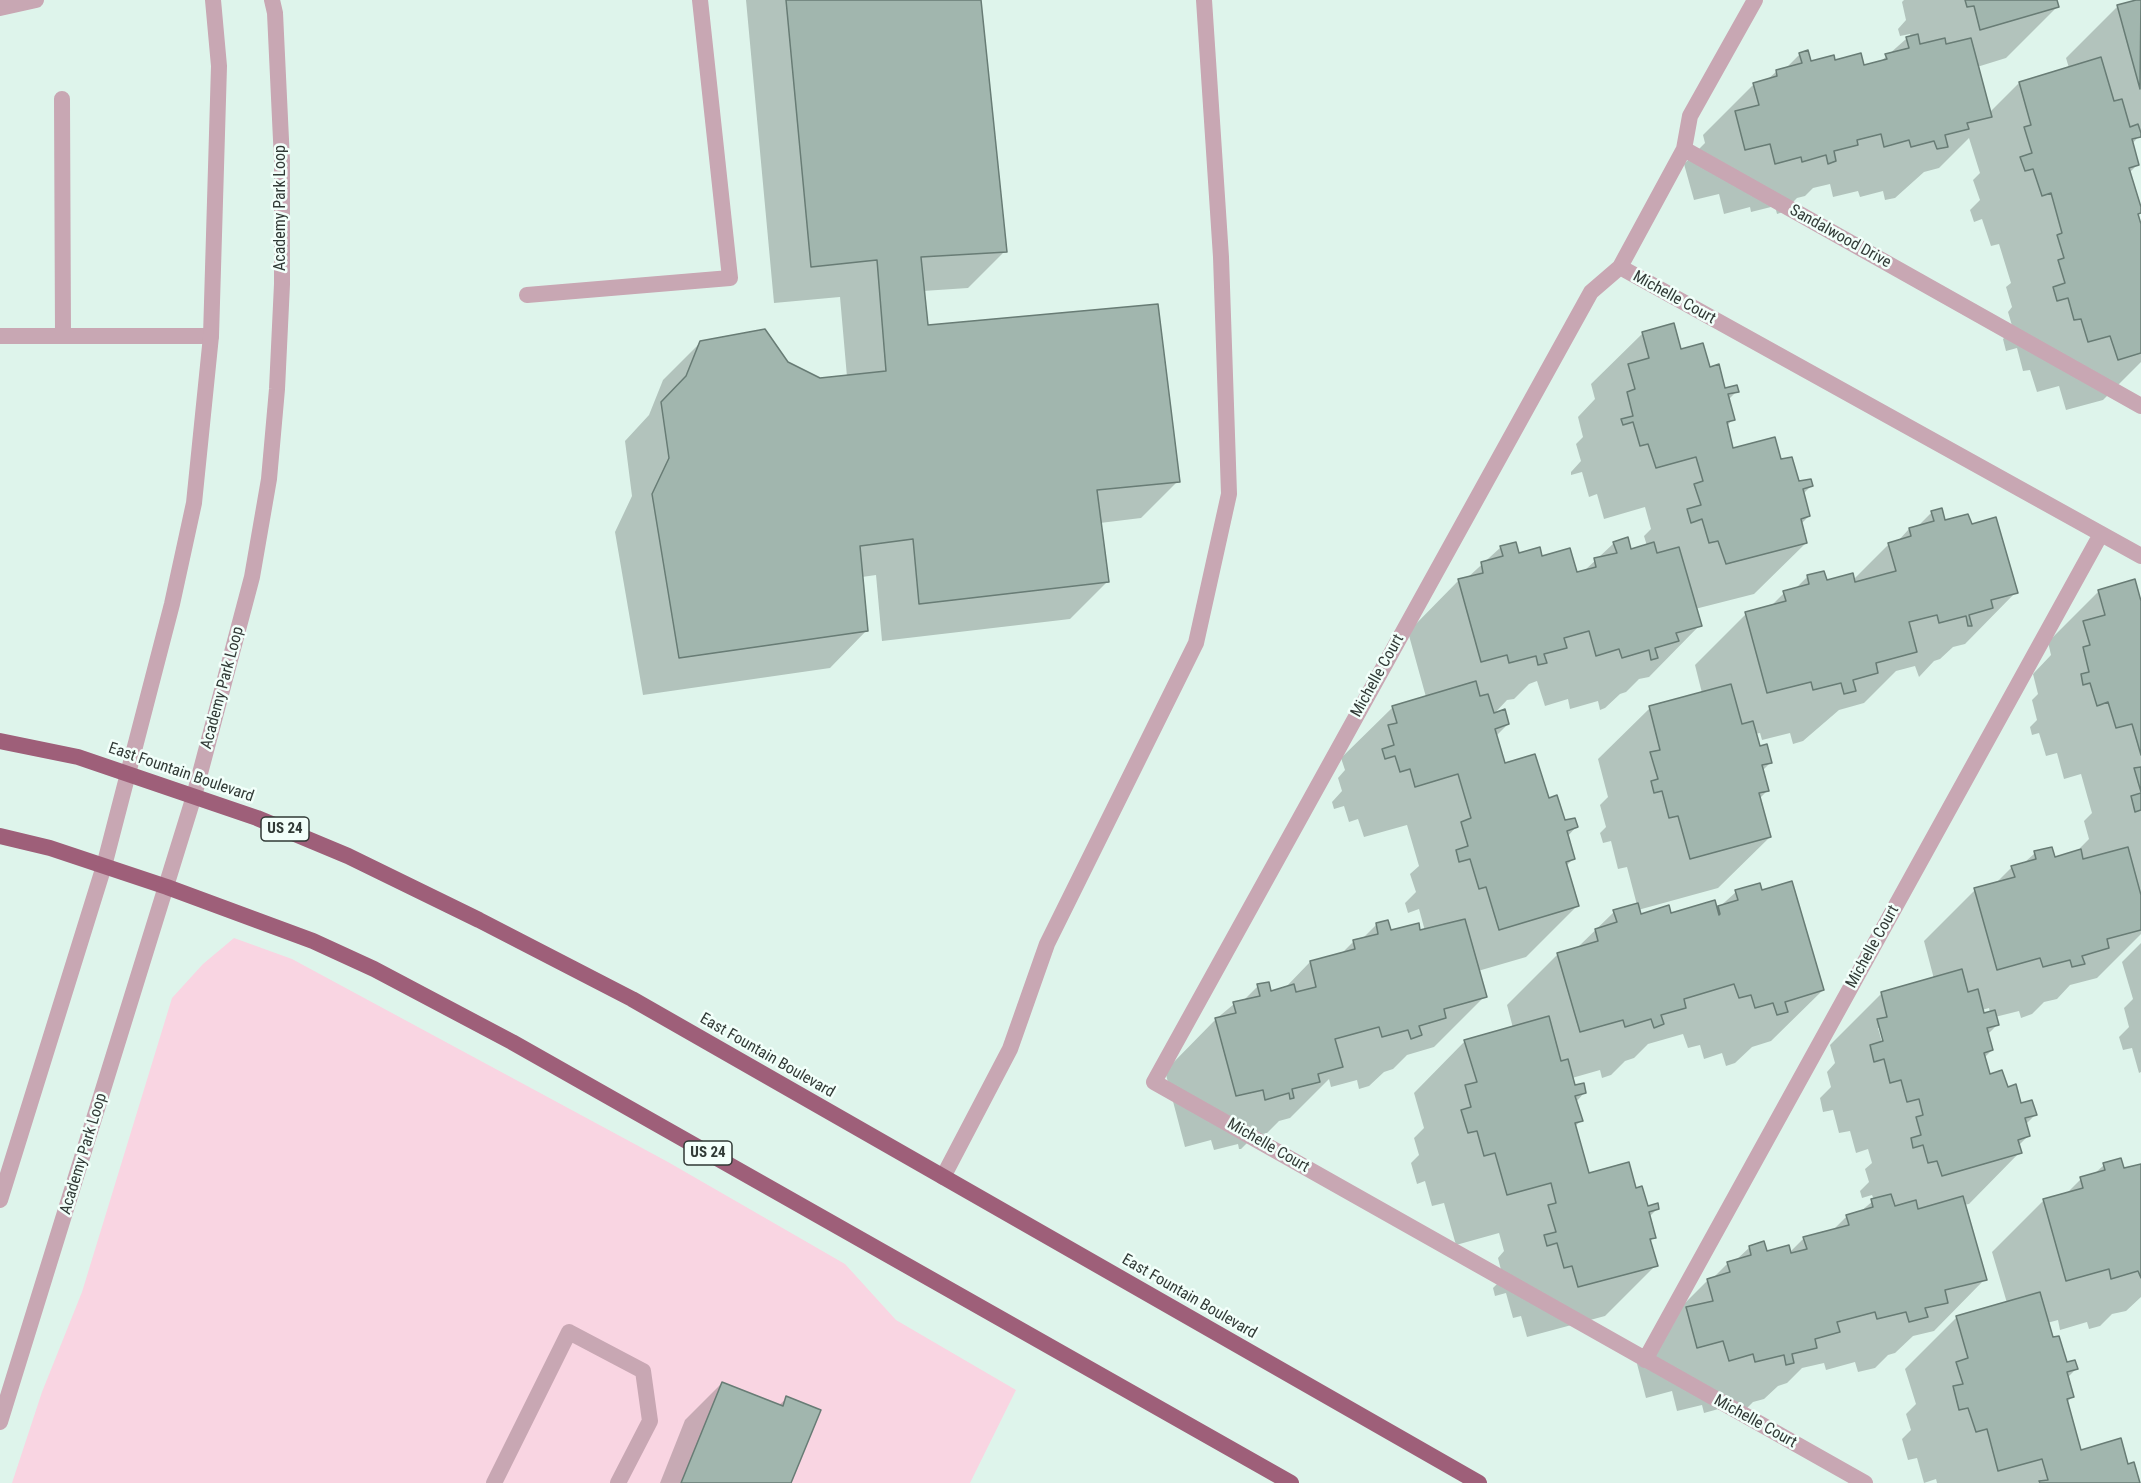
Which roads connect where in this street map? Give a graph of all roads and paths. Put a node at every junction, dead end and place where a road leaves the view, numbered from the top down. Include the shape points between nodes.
1 (36, 0) edge
2 (213, 0) edge
3 (272, 0) edge
4 (700, 0) edge
5 (1204, 0) edge
6 (1755, 0) edge
7 (0, 8) edge
8 (62, 99) dead end
9 (1684, 149) junction
10 (1620, 267) junction
11 (527, 295) dead end
12 (0, 336) edge
13 (63, 336) junction
14 (211, 336) junction
15 (2141, 406) edge
16 (2101, 534) junction
17 (2141, 556) edge
18 (0, 741) edge
19 (128, 774) junction
20 (194, 796) junction
21 (0, 836) edge
22 (104, 866) junction
23 (167, 887) junction
24 (943, 1177) junction
25 (0, 1200) edge
26 (1645, 1360) junction
27 (0, 1422) edge
28 (494, 1483) edge
29 (618, 1483) edge
30 (1291, 1483) edge
31 (1479, 1483) edge
32 (1865, 1483) edge

1 - 7 street
2 - 14 street via 219,66
3 - 20 street, Academy Park Loop via 282,161 282,284 270,479 252,577
4 - 11 street via 730,278
5 - 24 street via 1221,257 1228,494 1196,643 1047,944 1010,1049
6 - 9 street via 1690,116
8 - 13 street
9 - 10 street
9 - 15 street, Sandalwood Drive
10 - 16 street, Michelle Court
10 - 26 street, Michelle Court via 1591,292 1154,1082
12 - 13 street
13 - 14 street
14 - 19 street via 194,503
16 - 17 street, Michelle Court
16 - 26 street, Michelle Court
18 - 19 highway, East Fountain Boulevard / US 24 via 78,757
19 - 20 highway, East Fountain Boulevard / US 24
19 - 22 street
20 - 23 street, Academy Park Loop
20 - 24 highway, East Fountain Boulevard / US 24 via 348,856 479,920 632,999
21 - 22 highway, US 24
22 - 23 highway, US 24
22 - 25 street
23 - 27 street, Academy Park Loop
23 - 30 highway, US 24 via 313,941 512,1042
24 - 31 highway, East Fountain Boulevard / US 24
26 - 32 street, Michelle Court
28 - 29 street via 569,1332 643,1371 650,1421

